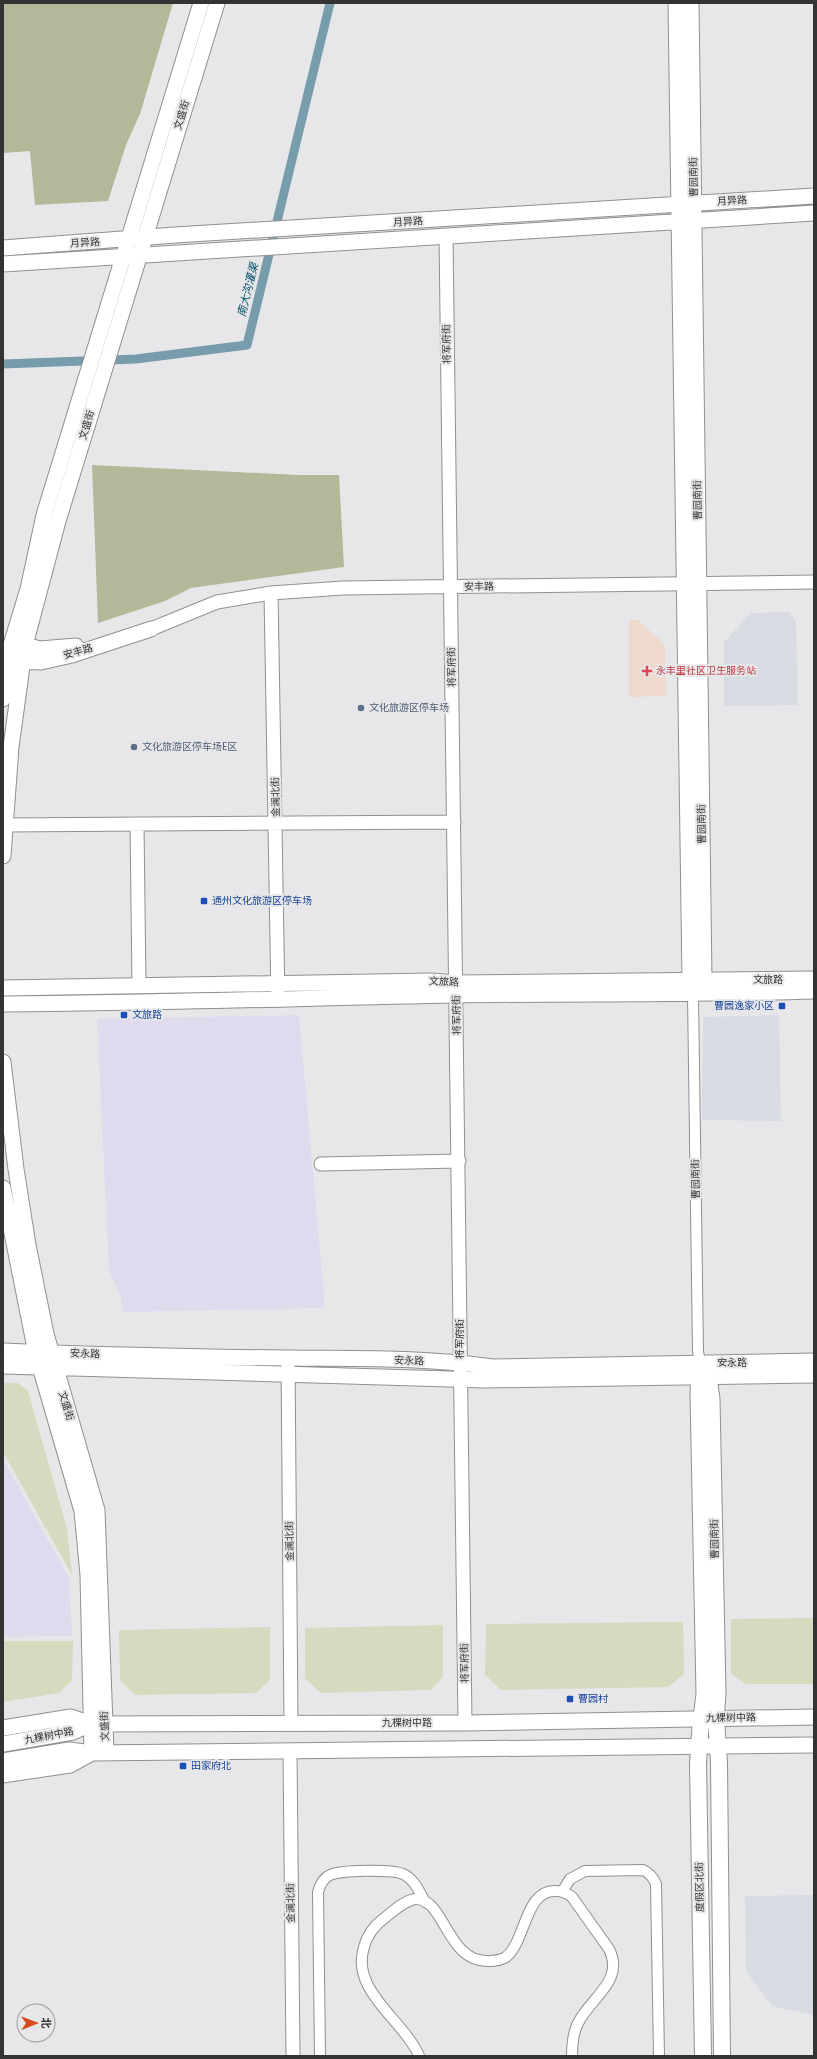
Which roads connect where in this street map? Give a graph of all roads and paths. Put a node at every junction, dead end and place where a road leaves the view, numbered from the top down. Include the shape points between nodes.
1 (201, 3) edge
2 (217, 3) edge
3 (676, 3) edge
4 (691, 3) edge
5 (814, 196) edge
6 (687, 204) junction
7 (814, 213) edge
8 (679, 222) junction
9 (694, 222) junction
10 (446, 236) junction
11 (144, 238) junction
12 (128, 240) junction
13 (3, 248) edge
14 (132, 256) junction
15 (3, 264) edge
16 (111, 321) junction
17 (814, 582) edge
18 (684, 583) junction
19 (700, 583) junction
20 (450, 587) junction
21 (271, 593) junction
22 (151, 629) junction
23 (13, 645) edge
24 (11, 661) edge
25 (3, 699) edge
26 (276, 822) junction
27 (454, 822) junction
28 (137, 824) junction
29 (4, 825) junction
30 (3, 856) edge
31 (814, 980) edge
32 (278, 984) junction
33 (696, 985) junction
34 (139, 986) junction
35 (3, 988) edge
36 (456, 989) junction
37 (814, 991) edge
38 (278, 1000) junction
39 (3, 1004) edge
40 (3, 1062) edge
41 (459, 1161) junction
42 (321, 1164) dead end
43 (3, 1188) edge
44 (3, 1351) edge
45 (36, 1352) junction
46 (51, 1353) junction
47 (288, 1358) junction
48 (814, 1361) edge
49 (460, 1362) junction
50 (3, 1366) edge
51 (40, 1368) junction
52 (56, 1368) junction
53 (702, 1372) junction
54 (288, 1374) junction
55 (814, 1375) edge
56 (461, 1378) junction
57 (814, 1717) edge
58 (708, 1719) junction
59 (465, 1723) junction
60 (98, 1724) junction
61 (291, 1724) junction
62 (3, 1728) edge
63 (3, 1744) edge
64 (814, 1744) edge
65 (698, 1746) junction
66 (718, 1746) junction
67 (290, 1751) junction
68 (99, 1752) junction
69 (3, 1761) edge
70 (3, 1775) edge
71 (562, 1892) junction
72 (425, 1902) junction
73 (293, 2056) edge
74 (320, 2056) edge
75 (419, 2056) edge
76 (572, 2056) edge
77 (659, 2056) edge
78 (703, 2056) edge
79 (722, 2056) edge

1 - 12 main road, 文盛街
2 - 11 main road, 文盛街
3 - 6 main road, 曹园南街
4 - 6 main road, 曹园南街
5 - 6 main road, 月异路
6 - 8 main road, 曹园南街
6 - 9 main road, 曹园南街
6 - 11 main road, 月异路
7 - 9 main road, 月异路
8 - 9 main road, 月异路
8 - 10 main road, 月异路
8 - 18 main road, 曹园南街
9 - 19 main road, 曹园南街
10 - 14 main road, 月异路
10 - 20 street, 将军府街
11 - 12 main road, 月异路
11 - 14 main road, 文盛街
12 - 13 main road, 月异路
12 - 14 main road, 文盛街
14 - 15 main road, 月异路
14 - 16 main road, 文盛街
16 - 23 main road, 文盛街 via 92,409 58,521
16 - 23 main road, 文盛街 via 77,409 44,515
17 - 19 street, 安丰路
18 - 19 street, 安丰路
18 - 20 street, 安丰路
18 - 33 main road, 曹园南街
19 - 33 main road, 曹园南街
20 - 21 street, 安丰路 via 343,588
20 - 27 street, 将军府街
21 - 22 street, 安丰路 via 217,602
21 - 26 street, 金澜北街
22 - 23 main road, 安丰路 via 98,644 40,649
22 - 24 main road, 安丰路 via 72,655 41,662
23 - 24 main road, 文盛街
24 - 25 main road, 文盛街
24 - 29 main road, 文盛街 via 11,746
26 - 27 street
26 - 28 street
26 - 32 street, 金澜北街
27 - 36 street, 将军府街
28 - 29 street
28 - 34 street
29 - 30 main road, 文盛街
31 - 33 main road, 文旅路
32 - 34 main road, 文旅路
32 - 36 main road, 文旅路 via 432,981
32 - 38 street, 金澜北街
33 - 36 main road, 文旅路
33 - 37 main road, 文旅路
33 - 53 street, 曹园南街 via 698,1351
34 - 35 main road, 文旅路
36 - 38 main road, 文旅路
36 - 41 street, 将军府街
38 - 39 main road, 文旅路
40 - 46 main road, 文盛街 via 28,1245
41 - 42 street
41 - 49 street, 将军府街
43 - 45 main road, 文盛街
44 - 45 main road, 安永路
45 - 46 main road, 安永路
45 - 51 main road, 文盛街
46 - 47 main road, 安永路
46 - 52 main road, 文盛街
47 - 49 main road, 安永路
47 - 54 street, 金澜北街
48 - 53 main road, 安永路
49 - 53 main road, 安永路 via 492,1367
49 - 56 street, 将军府街
50 - 51 main road, 安永路
51 - 52 main road, 安永路
51 - 60 main road, 文盛街 via 82,1511
52 - 54 main road, 安永路
52 - 60 main road, 文盛街 via 97,1510
53 - 55 main road, 安永路
53 - 56 main road, 安永路 via 484,1380
53 - 58 main road, 曹园南街 via 704,1694
54 - 56 main road, 安永路
54 - 61 street, 金澜北街
56 - 59 street, 将军府街
57 - 58 main road, 九棵树中路
58 - 59 main road, 九棵树中路
58 - 65 main road, 度假区北街
58 - 66 main road, 度假区北街
59 - 61 main road, 九棵树中路
60 - 61 main road, 九棵树中路
60 - 62 main road via 71,1717
60 - 63 main road, 九棵树中路 via 73,1732
60 - 68 main road, 文盛街
64 - 66 main road, 九棵树中路
65 - 66 main road, 九棵树中路
65 - 67 main road, 九棵树中路
65 - 78 main road, 度假区北街
66 - 79 main road, 度假区北街
67 - 68 main road, 九棵树中路
67 - 73 street, 金澜北街
68 - 69 main road, 九棵树中路 via 69,1750
68 - 70 main road via 70,1765
71 - 72 street via 551,1890 537,1897 515,1944 506,1957 483,1962 462,1953 433,1909
71 - 76 street via 572,1897 609,1949 613,1957 614,1970 610,1981 578,2022
71 - 77 street via 570,1879 585,1871 643,1870 654,1878
72 - 74 street via 412,1880 396,1871 330,1875 320,1885
72 - 75 street via 409,1900 376,1925 369,1934 361,1955 361,1966 368,1986 406,2034

